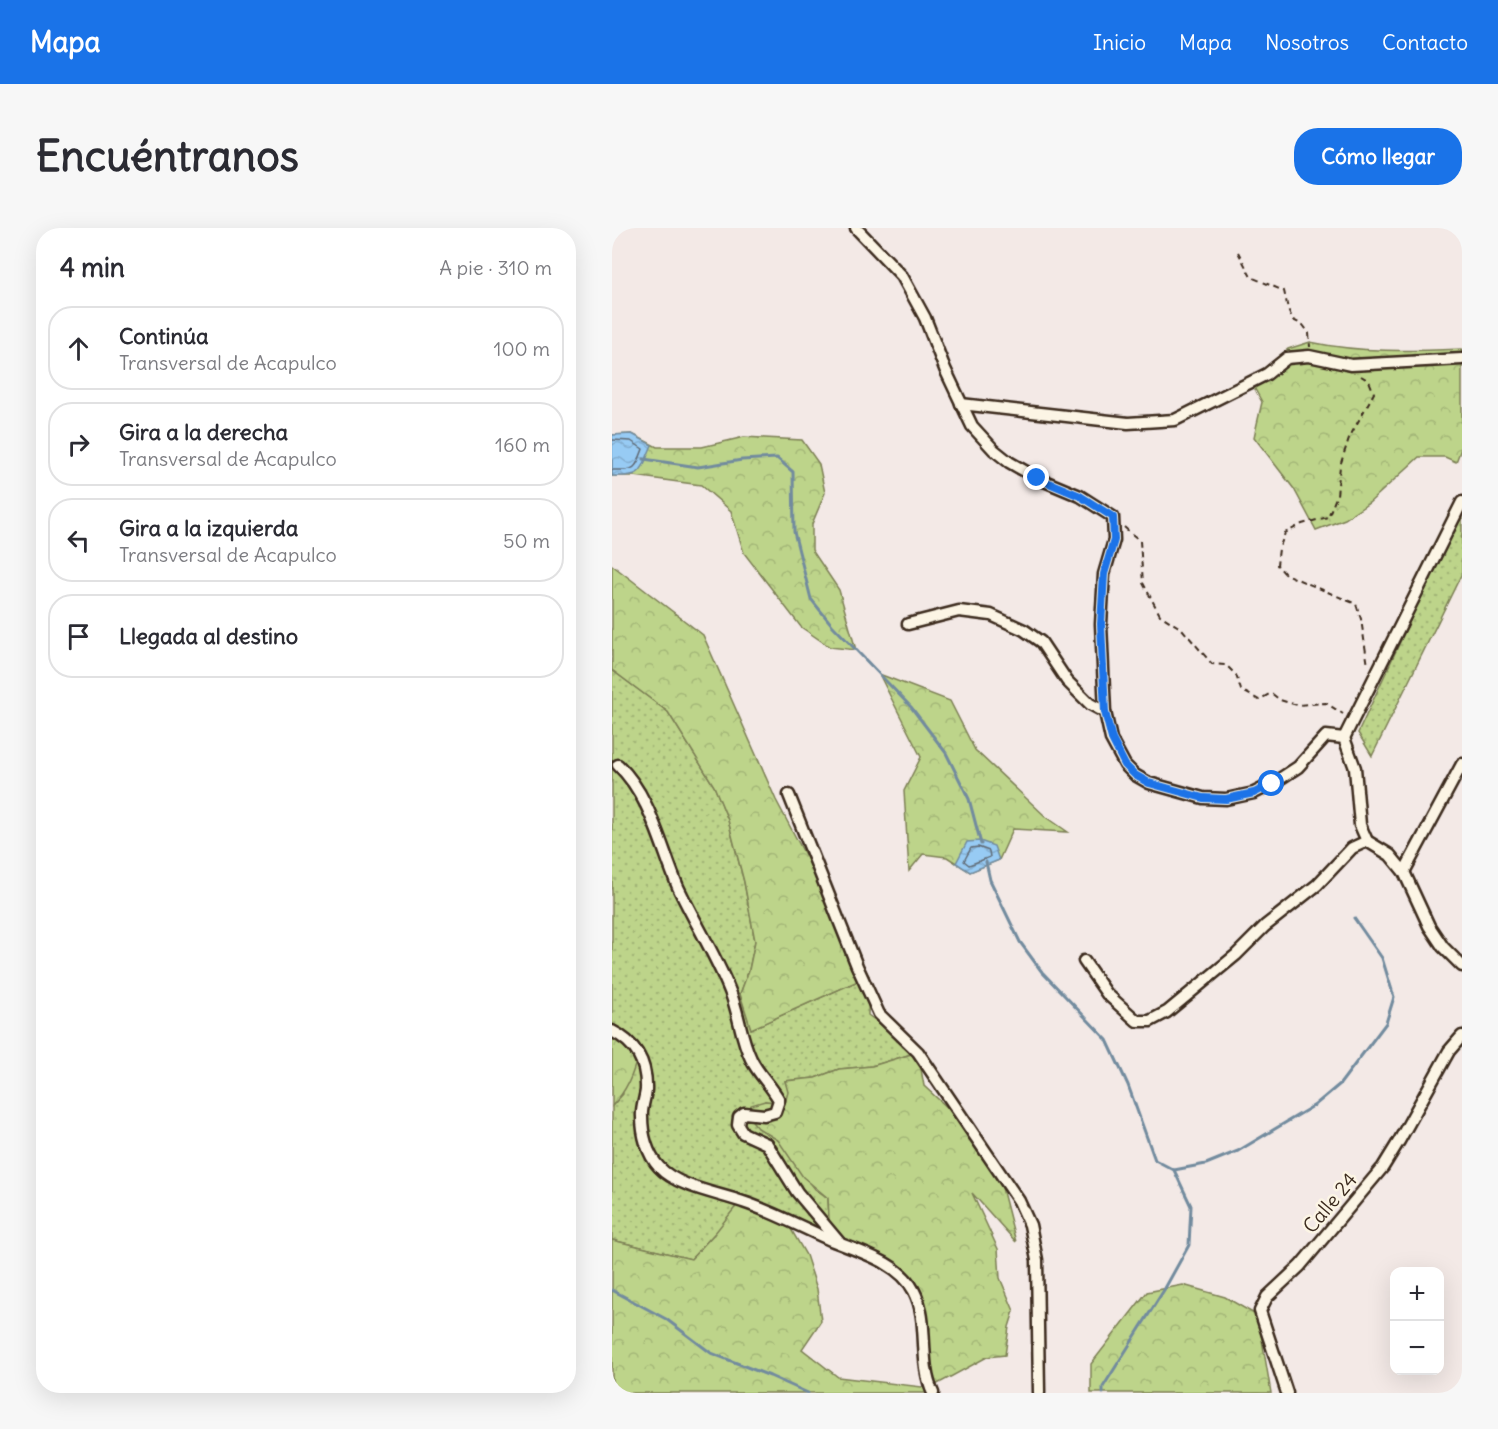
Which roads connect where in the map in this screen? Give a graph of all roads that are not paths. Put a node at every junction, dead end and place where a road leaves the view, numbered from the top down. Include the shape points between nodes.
1 (856, 228) edge
2 (1462, 359) edge
3 (961, 404) junction
4 (1462, 502) edge
5 (908, 624) dead end
6 (1105, 712) junction
7 (1344, 738) junction
8 (1462, 764) edge
9 (618, 765) dead end
10 (789, 795) dead end
11 (1367, 841) junction
12 (1404, 872) junction
13 (1084, 961) dead end
14 (1461, 961) edge
15 (612, 1031) edge
16 (1462, 1036) edge
17 (838, 1242) junction
18 (933, 1393) edge
19 (1039, 1393) edge
20 (1287, 1393) edge

1 - 3 street via 902,276 925,318
2 - 3 street via 1351,364 1309,356 1287,358 1267,374 1175,420 1128,423
3 - 6 street via 972,426 1009,462 1080,496 1113,517 1114,540 1104,574 1101,624
4 - 7 street
5 - 6 street via 959,611 991,615 1041,642 1067,681 1090,704
6 - 7 street via 1112,739 1125,765 1135,775 1149,783 1203,798 1226,799 1254,793 1298,767 1326,736
7 - 11 street via 1355,768 1360,825
8 - 12 street
9 - 17 street via 628,774 647,809 678,886 730,990 749,1057 779,1100 775,1112 744,1113 738,1125 743,1133 766,1144 797,1192
10 - 19 street via 856,966 879,1014 918,1052 1019,1201 1030,1225 1037,1260
11 - 12 street via 1390,855
11 - 13 street via 1352,848 1317,885 1236,955 1167,1012 1150,1021 1137,1021 1107,994
12 - 14 street via 1429,926 1443,947
15 - 17 street via 631,1042 640,1056 646,1089 642,1116 646,1142 661,1170 701,1191 742,1202
16 - 20 street, Calle 24 via 1449,1051 1383,1167 1300,1266 1262,1304 1260,1311
17 - 18 street via 886,1264 904,1276 914,1291

